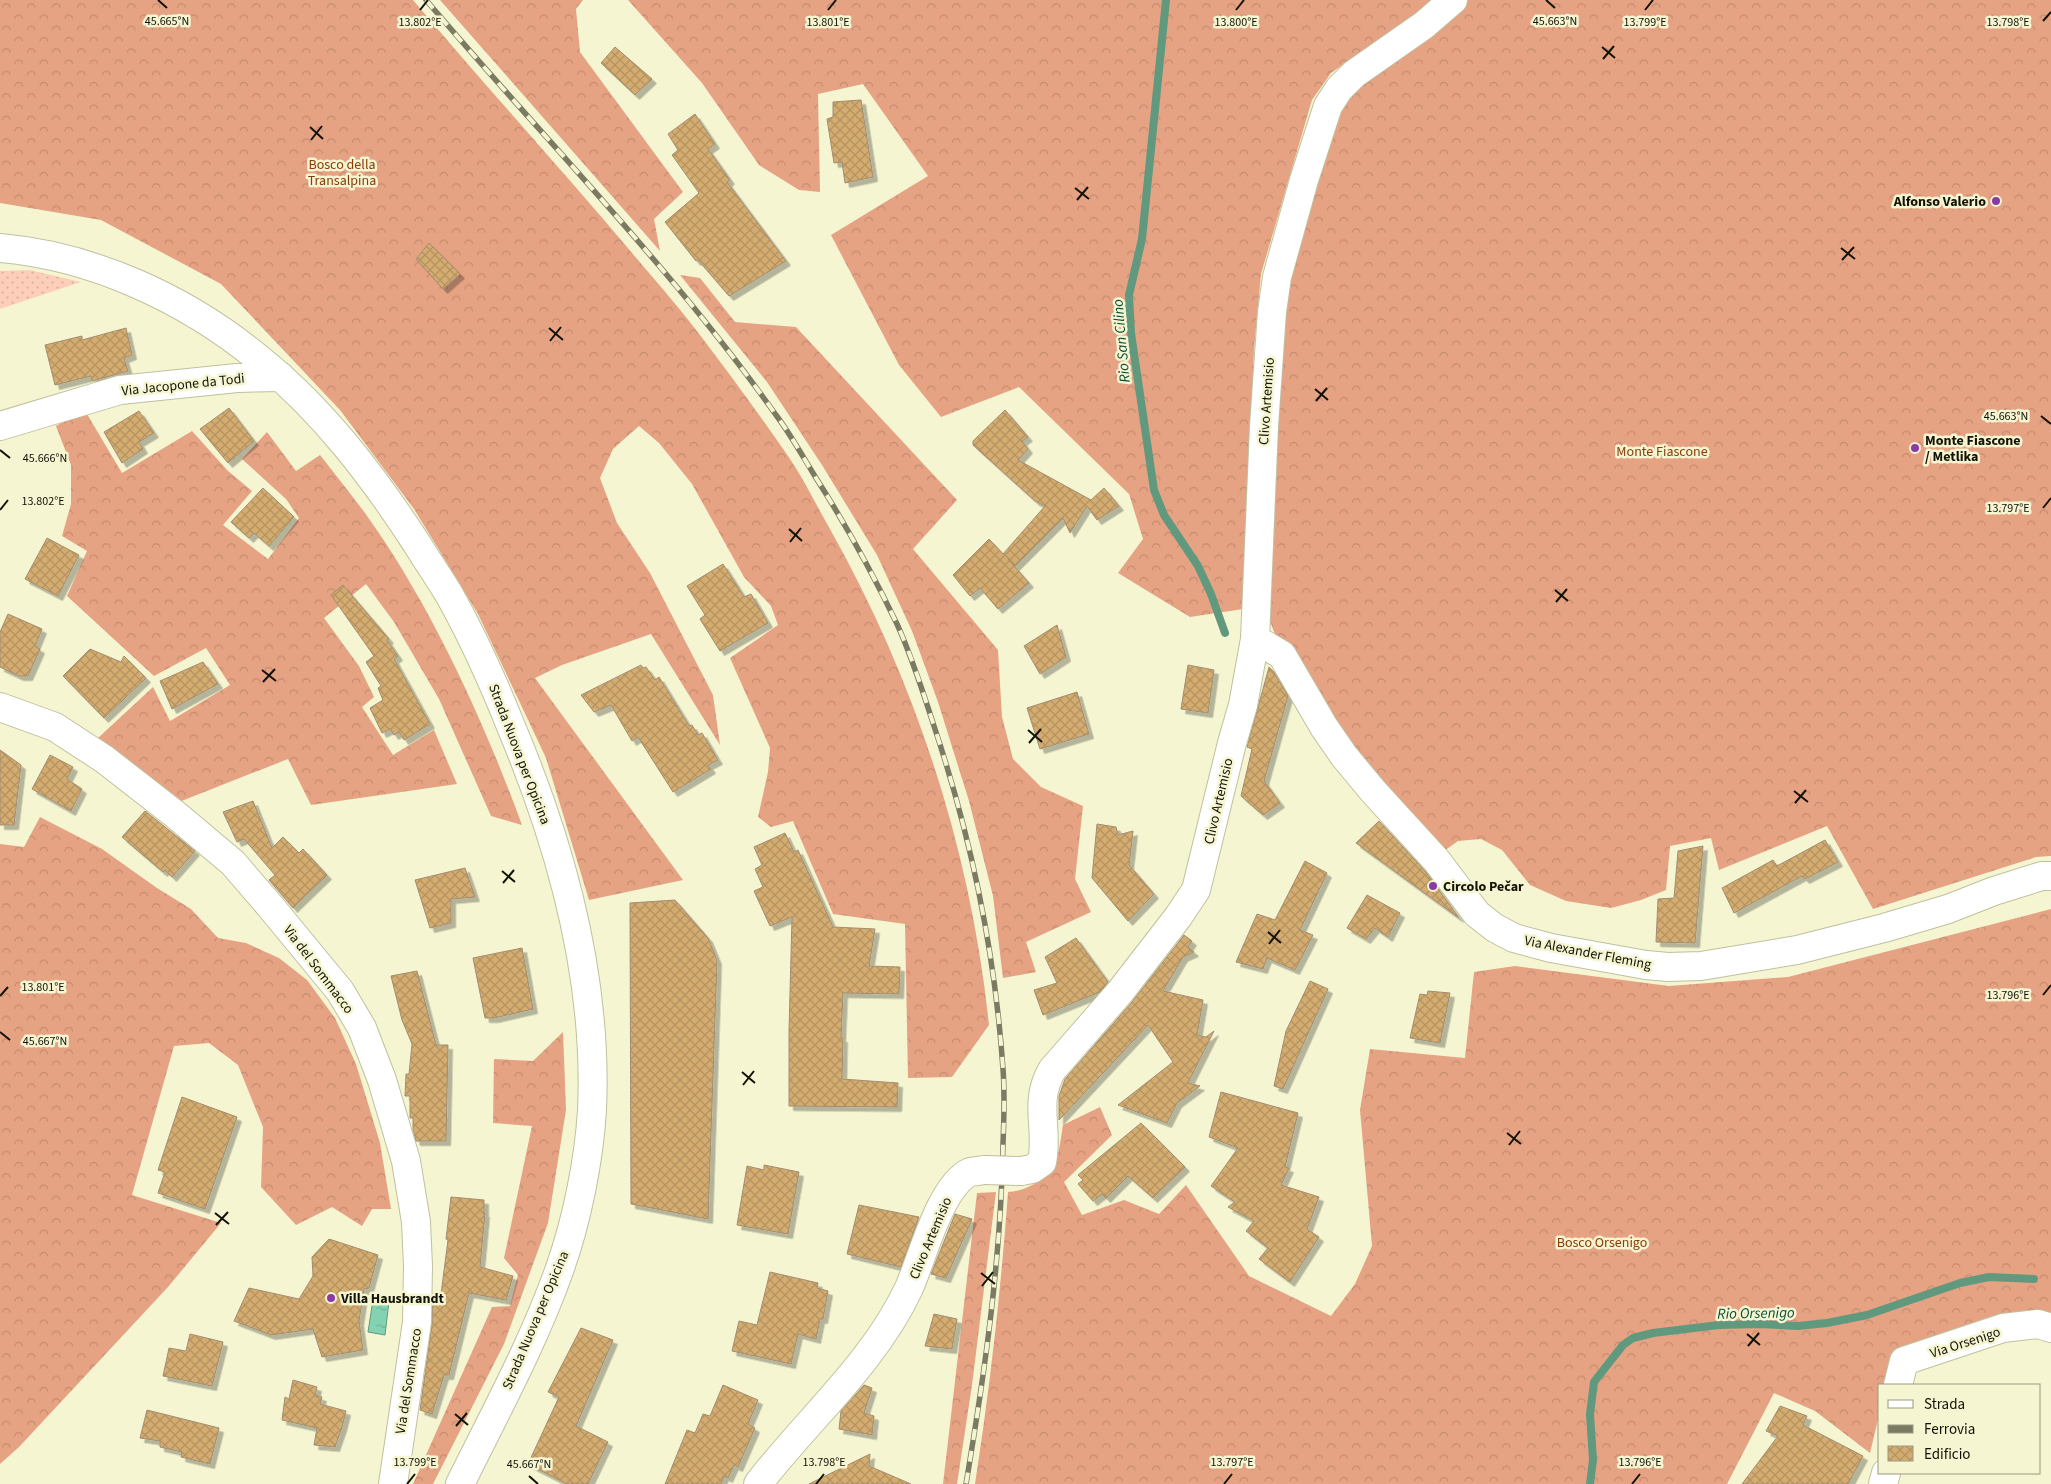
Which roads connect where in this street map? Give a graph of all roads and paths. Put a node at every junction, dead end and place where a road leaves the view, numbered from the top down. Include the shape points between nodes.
1 (1453, 0) edge
2 (0, 248) edge
3 (281, 377) junction
4 (0, 426) edge
5 (1255, 639) junction
6 (0, 707) edge
7 (2051, 876) edge
8 (2051, 1328) edge
9 (1898, 1384) edge
10 (393, 1484) edge
11 (460, 1484) edge
12 (758, 1484) edge

1 - 5 street, Clivo Artemisio via 1424,25 1354,74 1328,106 1319,131 1277,277 1272,312
2 - 3 street, Strada Nuova per Opicina via 41,252 83,263 139,285 221,330
3 - 4 street, Via Jacopone da Todi via 237,378 120,390
3 - 11 street, Strada Nuova per Opicina via 326,422 363,467 450,595 533,778 561,864 577,929 592,1077 592,1112 581,1188 561,1267 531,1338
5 - 7 street, Via Alexander Fleming via 1282,655 1344,756 1437,860 1477,914 1514,938 1646,965 1701,966 1797,950 1884,928 2042,876
5 - 12 street, Clivo Artemisio, bridge via 1243,705 1196,890 1120,992 1045,1082 1042,1162 1021,1171 970,1172 956,1182 937,1214 921,1260 894,1317 865,1357
6 - 10 street, Via del Sommacco via 55,727 104,759 233,863 340,991 362,1028 382,1080 406,1161 416,1222 417,1322
8 - 9 street, Via Orsenigo via 2038,1324 2003,1328 1904,1361

